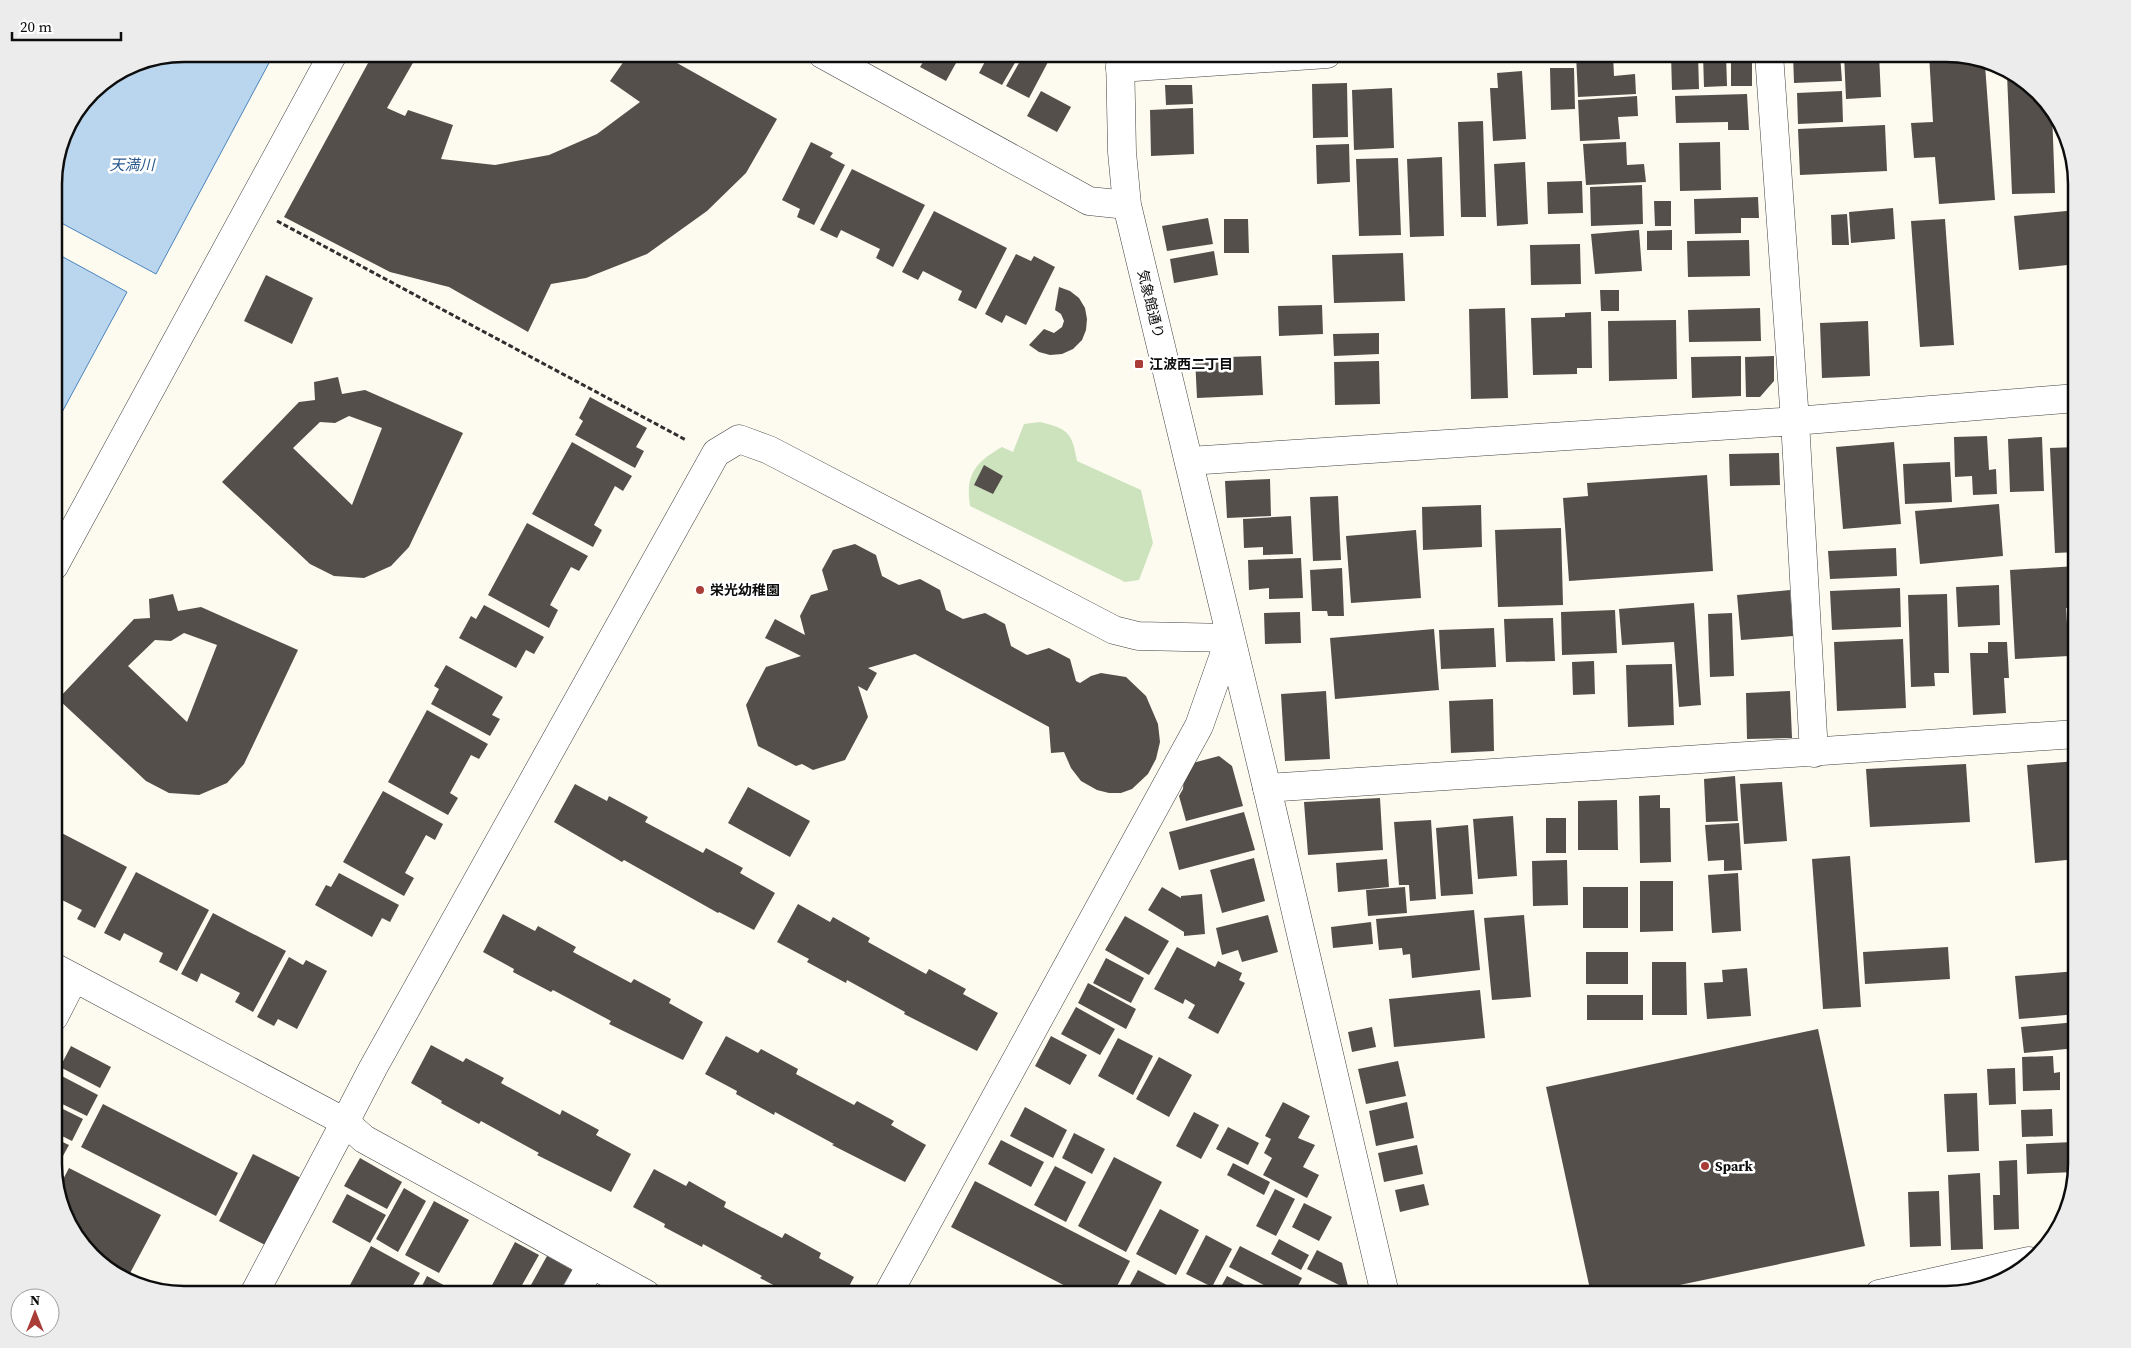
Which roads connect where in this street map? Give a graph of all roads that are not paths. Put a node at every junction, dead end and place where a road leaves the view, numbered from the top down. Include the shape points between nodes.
1 (1120, 62) edge
2 (1770, 62) edge
3 (328, 63) edge
4 (838, 63) edge
5 (1126, 205) junction
6 (2068, 399) edge
7 (1795, 420) junction
8 (1189, 461) junction
9 (63, 549) edge
10 (1230, 638) junction
11 (2068, 735) edge
12 (1814, 753) junction
13 (1267, 788) junction
14 (64, 973) edge
15 (346, 1122) junction
16 (2015, 1264) edge
17 (591, 1265) junction
18 (258, 1286) edge
19 (579, 1286) edge
20 (631, 1286) edge
21 (892, 1286) edge
22 (1382, 1286) edge
23 (1915, 1286) edge

1 - 5 street, 気象館通り
2 - 7 street
3 - 9 street
4 - 5 street via 1089,201
5 - 8 street, 気象館通り
6 - 7 street
7 - 8 street
7 - 12 street
8 - 10 street, 気象館通り
10 - 13 street, 気象館通り
10 - 15 street via 1138,636 1114,630 769,450 739,439 716,453 373,1068
10 - 21 street via 1200,726
11 - 12 street
12 - 13 street
13 - 22 street, 気象館通り
14 - 15 street
15 - 17 street via 364,1139
15 - 18 street
16 - 23 street
17 - 19 street
17 - 20 street

